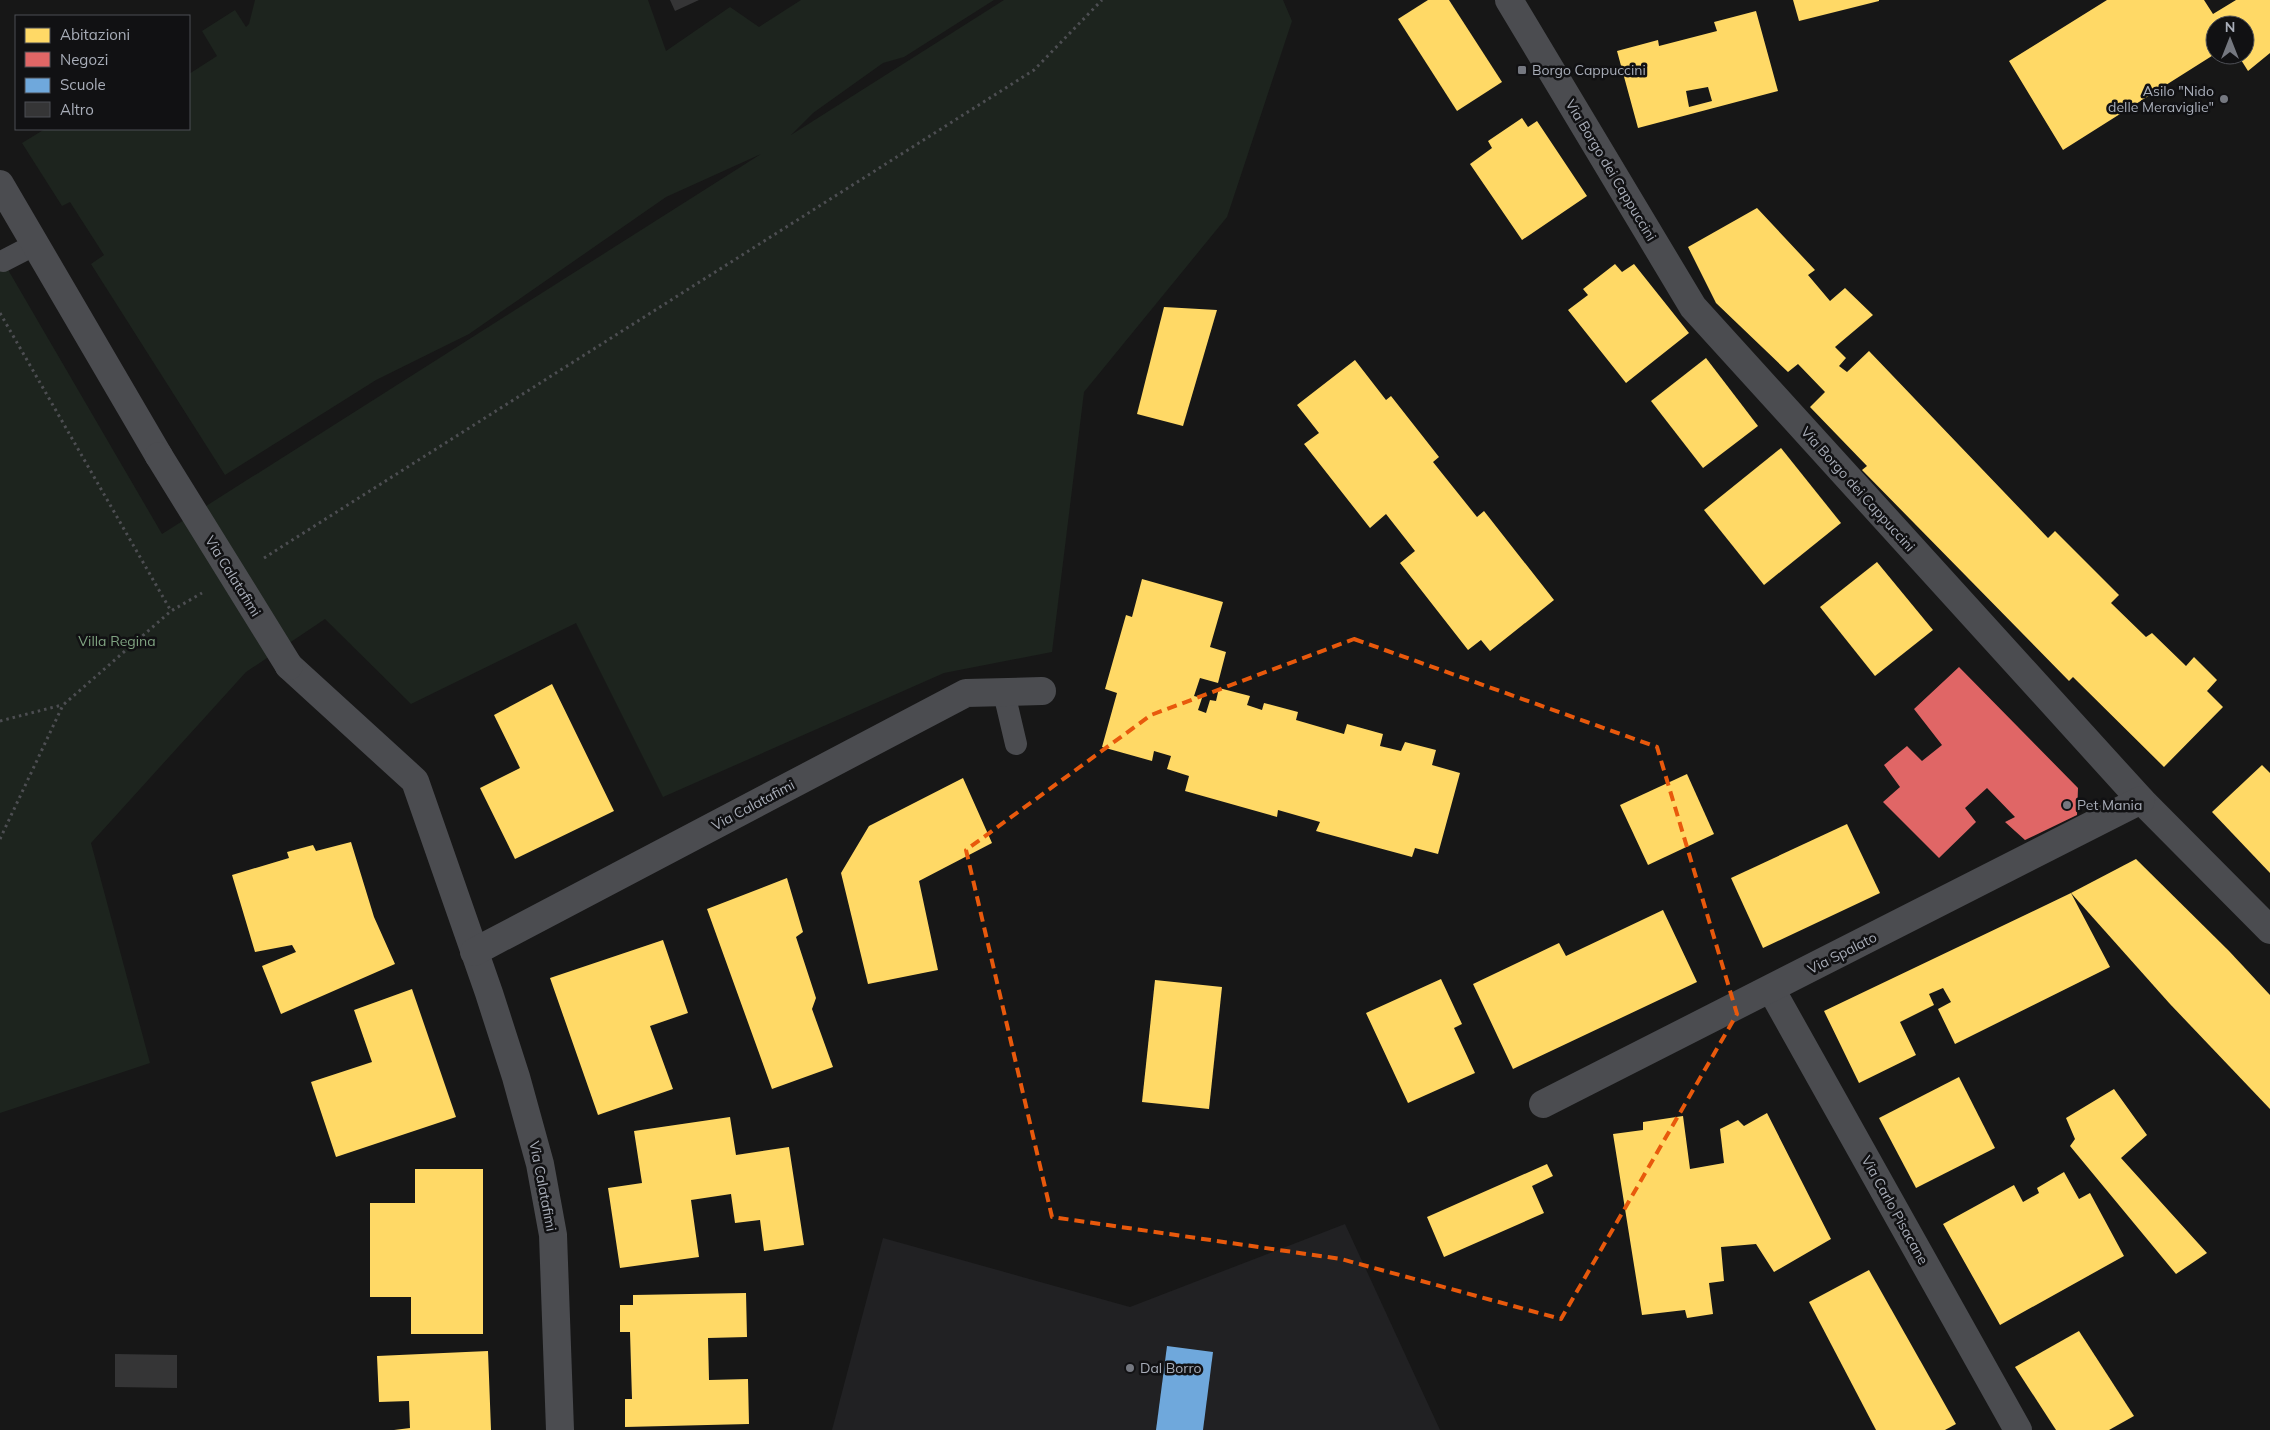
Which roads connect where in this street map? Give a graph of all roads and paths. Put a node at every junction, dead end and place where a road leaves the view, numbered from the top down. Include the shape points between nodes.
1 (1102, 0) edge
2 (1512, 1) edge
3 (0, 184) edge
4 (36, 244) junction
5 (3, 261) dead end
6 (0, 313) edge
7 (257, 562) dead end
8 (205, 591) dead end
9 (171, 611) junction
10 (1042, 691) dead end
11 (1004, 693) junction
12 (62, 705) junction
13 (0, 721) edge
14 (1016, 744) dead end
15 (2141, 800) junction
16 (0, 839) edge
17 (2270, 930) edge
18 (474, 952) junction
19 (1771, 990) junction
20 (1543, 1104) dead end
21 (560, 1430) edge
22 (2018, 1430) edge

1 - 7 path via 1034,70
2 - 15 street, Via Borgo dei Cappuccini via 1693,308
3 - 4 street, Via Calatafimi
4 - 5 lane
4 - 18 street, Via Calatafimi, bridge via 159,456 289,666 415,780
6 - 9 path
8 - 9 path
9 - 12 path
10 - 11 street, Via Calatafimi
11 - 14 lane
11 - 18 street, Via Calatafimi via 966,693
12 - 13 path
12 - 16 path
15 - 17 street, Via Borgo dei Cappuccini
15 - 19 street, Via Spalato
18 - 21 street, Via Calatafimi via 516,1077 547,1197 553,1235
19 - 20 street, Via Spalato
19 - 22 street, Via Carlo Pisacane

